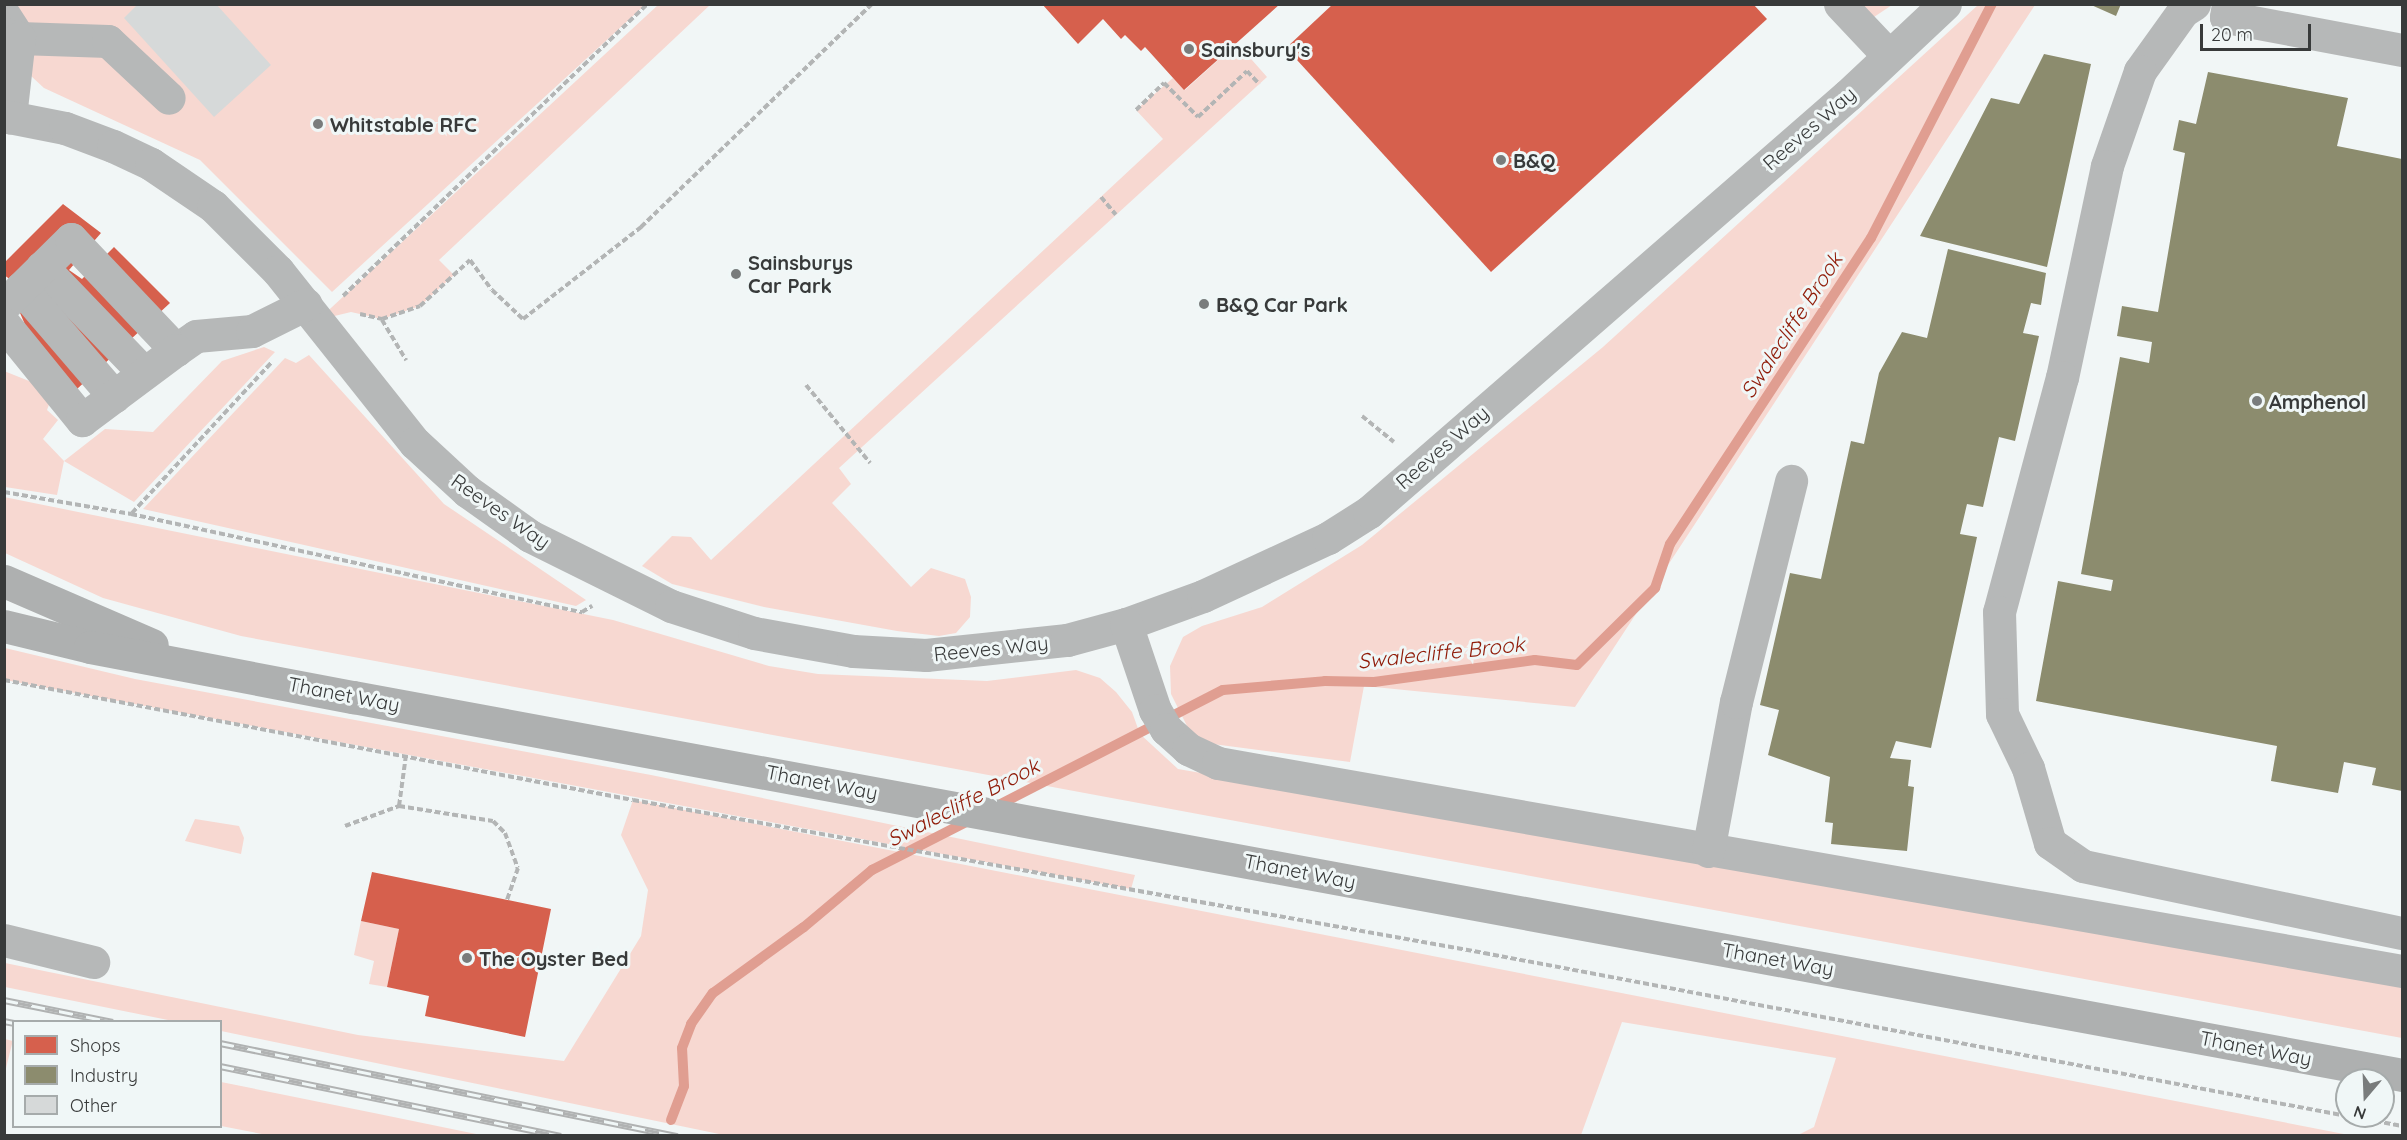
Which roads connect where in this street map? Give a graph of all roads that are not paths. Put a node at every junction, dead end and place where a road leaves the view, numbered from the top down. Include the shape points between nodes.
1 (1840, 4) edge
2 (1945, 4) edge
3 (2194, 4) edge
4 (2228, 4) edge
5 (9, 29) edge
6 (2403, 50) edge
7 (1889, 56) junction
8 (169, 98) dead end
9 (7, 116) edge
10 (23, 287) edge
11 (312, 312) junction
12 (4, 324) edge
13 (176, 350) junction
14 (4, 359) edge
15 (43, 371) junction
16 (144, 374) junction
17 (114, 396) junction
18 (1791, 481) dead end
19 (4, 581) edge
20 (1126, 624) junction
21 (4, 626) edge
22 (198, 665) junction
23 (1708, 851) junction
24 (2403, 933) edge
25 (4, 940) edge
26 (93, 962) dead end
27 (2403, 971) edge
28 (2403, 1075) edge

1 - 7 street
2 - 7 street, Reeves Way
3 - 24 street via 2183,11 2140,71 2107,166 2062,377 1999,612 2002,714 2028,768 2050,843 2083,866
4 - 6 street via 2226,17
5 - 8 street via 108,41
5 - 9 street
7 - 20 street, Reeves Way via 1369,512 1328,538 1203,596
9 - 11 street, Reeves Way via 86,134 187,187 213,206
10 - 13 street via 71,239
10 - 16 street
10 - 17 street
11 - 13 street via 252,331 196,336
11 - 20 street, Reeves Way via 415,443 467,490 530,536 671,606 754,633 854,651 926,655 1003,650
12 - 15 street
13 - 16 street
14 - 15 street
15 - 17 street via 82,420
16 - 17 street
18 - 23 street via 1736,702
19 - 22 main road, Thanet Way
20 - 23 street via 1155,710 1166,729 1188,749 1218,763
21 - 22 main road, Thanet Way via 90,647
22 - 28 main road, Thanet Way
23 - 27 street
25 - 26 street

